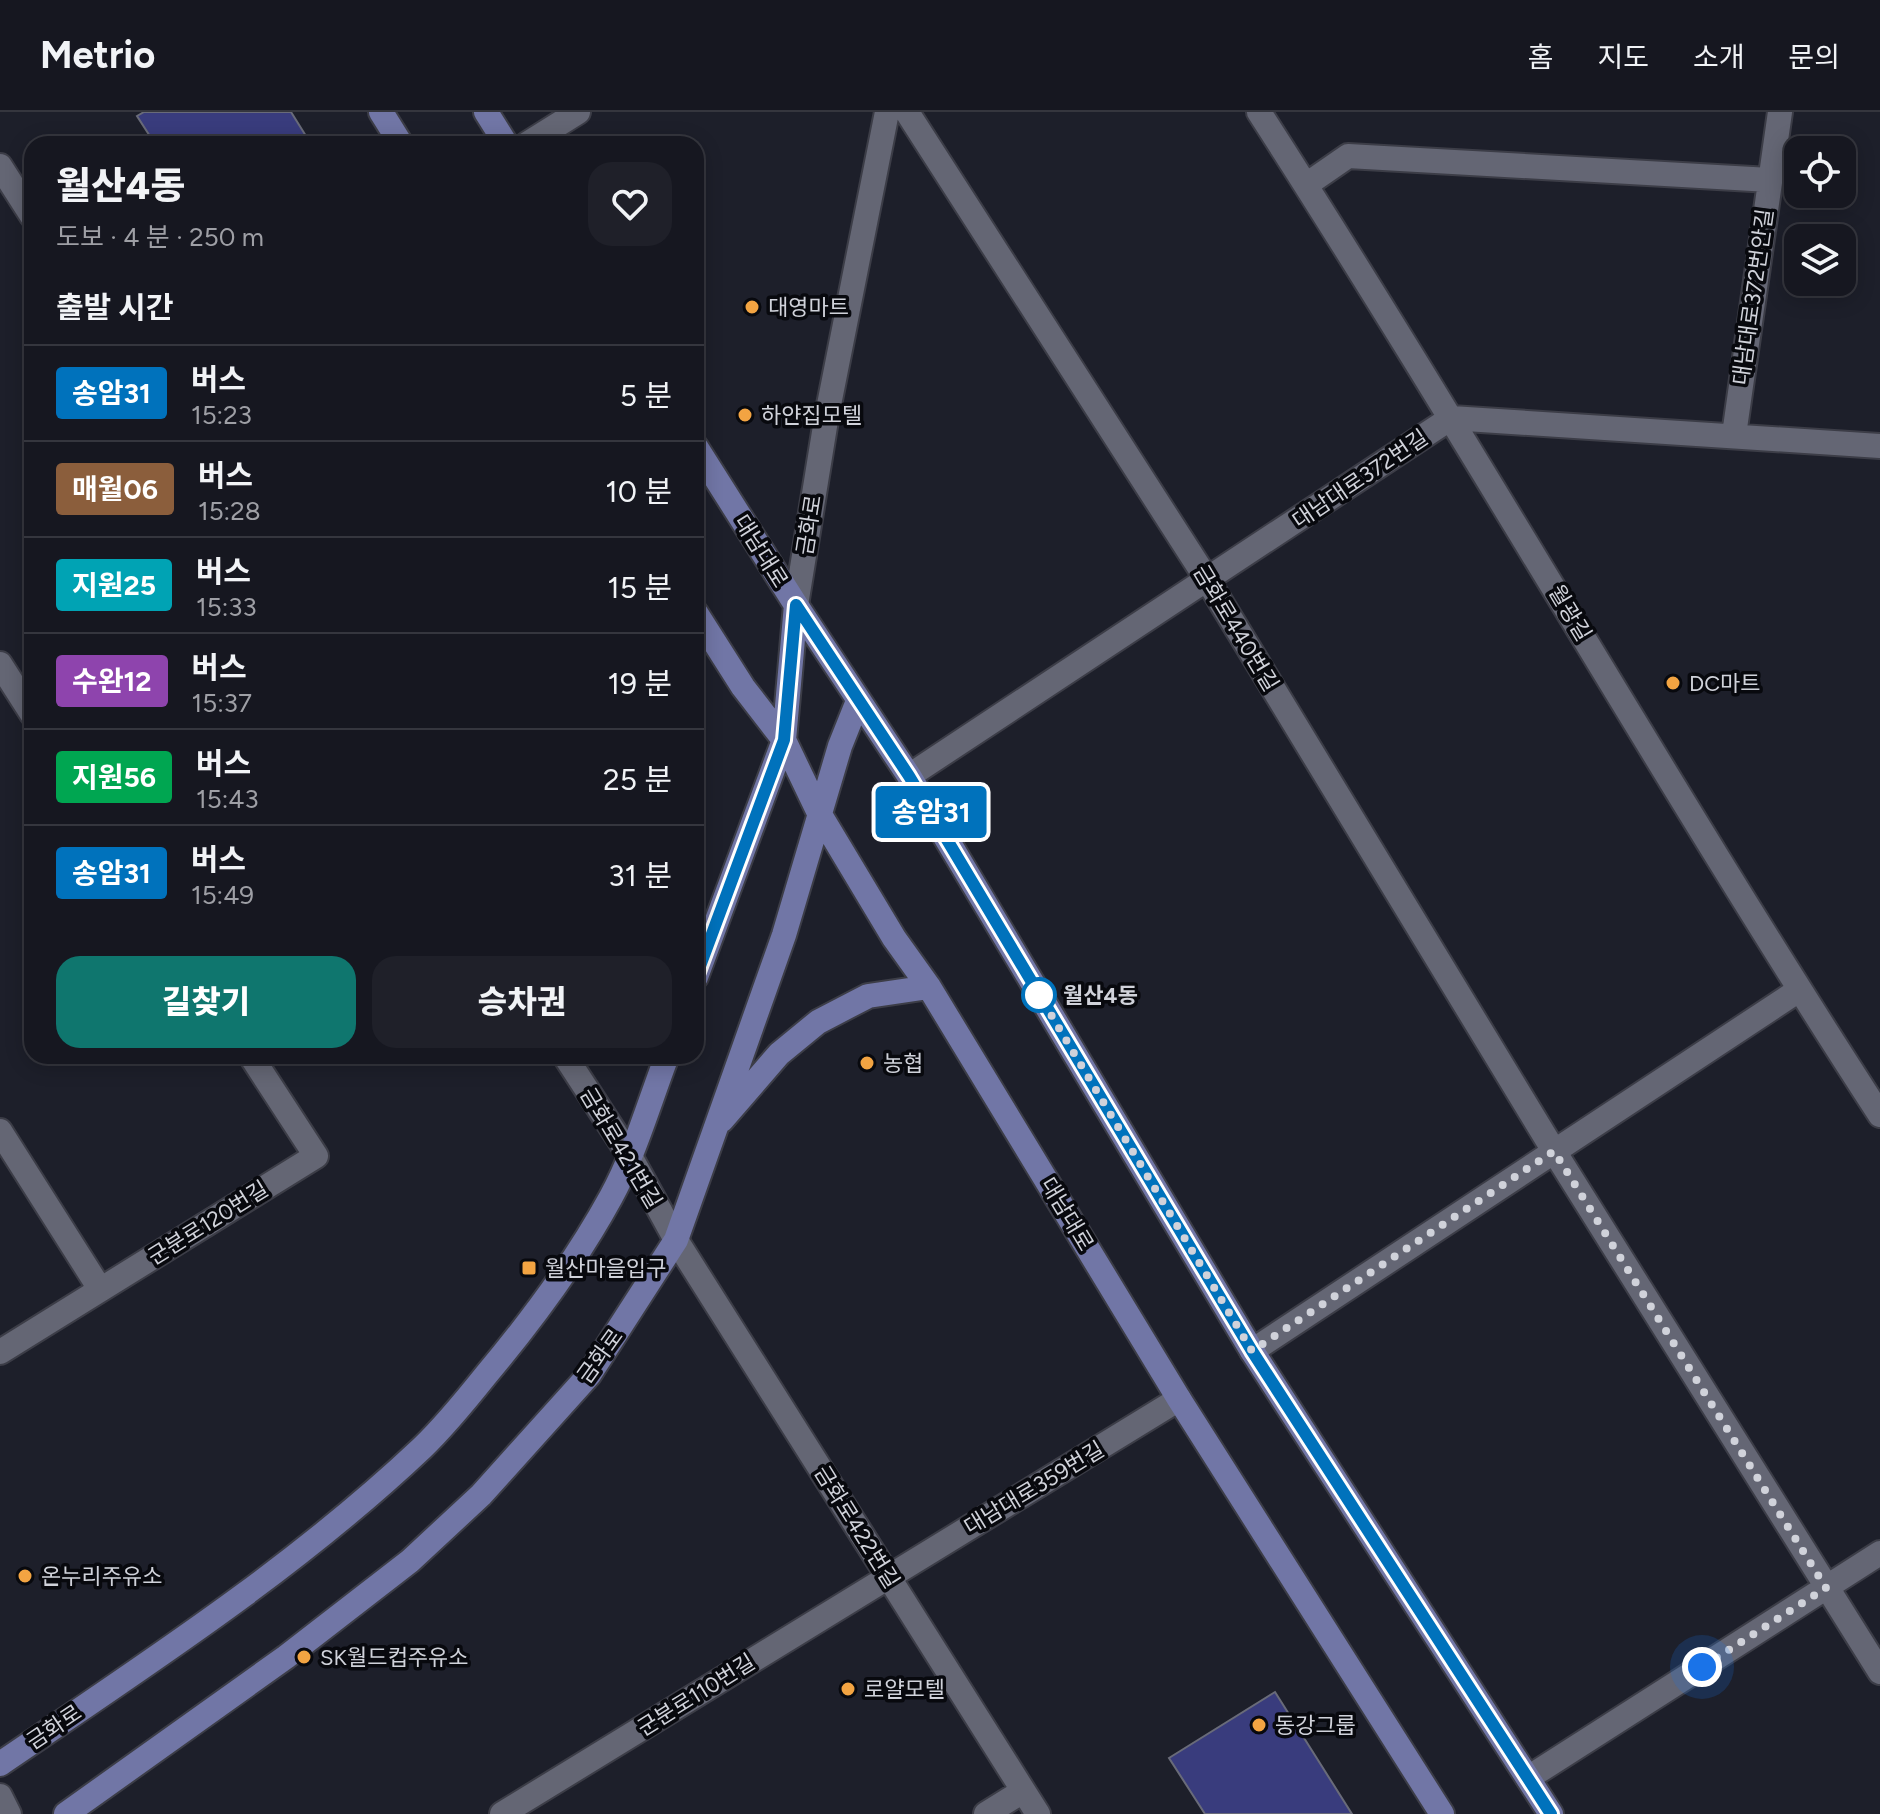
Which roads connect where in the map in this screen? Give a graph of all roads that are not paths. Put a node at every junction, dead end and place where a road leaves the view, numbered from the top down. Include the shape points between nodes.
1 (381, 112) edge
2 (486, 112) edge
3 (578, 112) edge
4 (887, 112) edge
5 (907, 112) edge
6 (1259, 112) edge
7 (1780, 112) edge
8 (396, 136) edge
9 (501, 136) edge
10 (540, 136) edge
11 (0, 166) edge
12 (1770, 180) junction
13 (1306, 185) junction
14 (24, 204) edge
15 (1451, 418) junction
16 (1734, 435) junction
17 (1880, 446) edge
18 (704, 460) edge
19 (1208, 581) junction
20 (796, 605) junction
21 (704, 626) edge
22 (0, 664) edge
23 (16, 688) edge
24 (858, 701) junction
25 (784, 740) junction
26 (909, 776) junction
27 (819, 813) junction
28 (704, 955) edge
29 (929, 987) junction
30 (1799, 990) junction
31 (256, 1064) edge
32 (570, 1064) edge
33 (664, 1064) edge
34 (1880, 1115) edge
35 (0, 1131) edge
36 (713, 1131) junction
37 (1554, 1151) junction
38 (630, 1156) junction
39 (676, 1240) junction
40 (100, 1289) junction
41 (1252, 1351) junction
42 (0, 1352) edge
43 (1179, 1399) junction
44 (1880, 1553) edge
45 (889, 1577) junction
46 (1826, 1588) junction
47 (1880, 1672) edge
48 (0, 1764) edge
49 (1528, 1778) junction
50 (1023, 1791) junction
51 (0, 1796) edge
52 (9, 1814) edge
53 (66, 1814) edge
54 (502, 1814) edge
55 (986, 1814) edge
56 (1038, 1814) edge
57 (1442, 1814) edge
58 (1551, 1814) edge

1 - 8 main road
2 - 9 main road
3 - 10 street
4 - 20 street, 금화로 via 826,420
5 - 19 street, 금화로440번길
6 - 13 street, 월광길
7 - 12 street, 대남대로372번안길
11 - 14 street
12 - 13 street via 1348,156
12 - 16 street, 대남대로372번안길
13 - 15 street, 월광길
15 - 16 street, 대남대로372번길
15 - 19 street, 대남대로372번길
15 - 30 street, 월광길
16 - 17 street, 대남대로372번길
18 - 20 main road, 대남대로
19 - 26 street, 대남대로372번길
19 - 37 street, 금화로440번길
20 - 24 main road, 대남대로
20 - 25 main road, 금화로
21 - 25 main road, 대남대로
22 - 23 street
24 - 26 main road, 대남대로
24 - 27 main road, 금화로
25 - 27 main road, 대남대로
25 - 28 main road, 금화로
26 - 41 main road, 대남대로
27 - 29 main road, 대남대로
27 - 36 main road, 금화로 via 784,935
29 - 36 main road via 868,996 818,1022 779,1054
29 - 43 main road, 대남대로
30 - 34 street, 월광길
30 - 37 street
31 - 40 street, 군분로120번길 via 316,1156
32 - 38 street, 금화로421번길
33 - 38 main road, 금화로
35 - 40 street
36 - 39 main road, 금화로
37 - 41 street
37 - 46 street, 금화로440번길
38 - 39 street, 금화로421번길
38 - 48 main road, 금화로 via 580,1251 533,1317 425,1445 361,1504 212,1618
39 - 45 street, 금화로422번길
39 - 53 main road, 금화로 via 589,1375 481,1495 410,1561 286,1657
40 - 42 street, 군분로120번길
41 - 49 main road, 대남대로
43 - 45 street, 대남대로359번길
43 - 57 main road, 대남대로
44 - 46 street
45 - 50 street, 금화로422번길
45 - 54 street, 군분로110번길
46 - 47 street, 금화로440번길
46 - 49 street
49 - 58 main road, 대남대로
50 - 55 street
50 - 56 street, 금화로422번길
51 - 52 street

